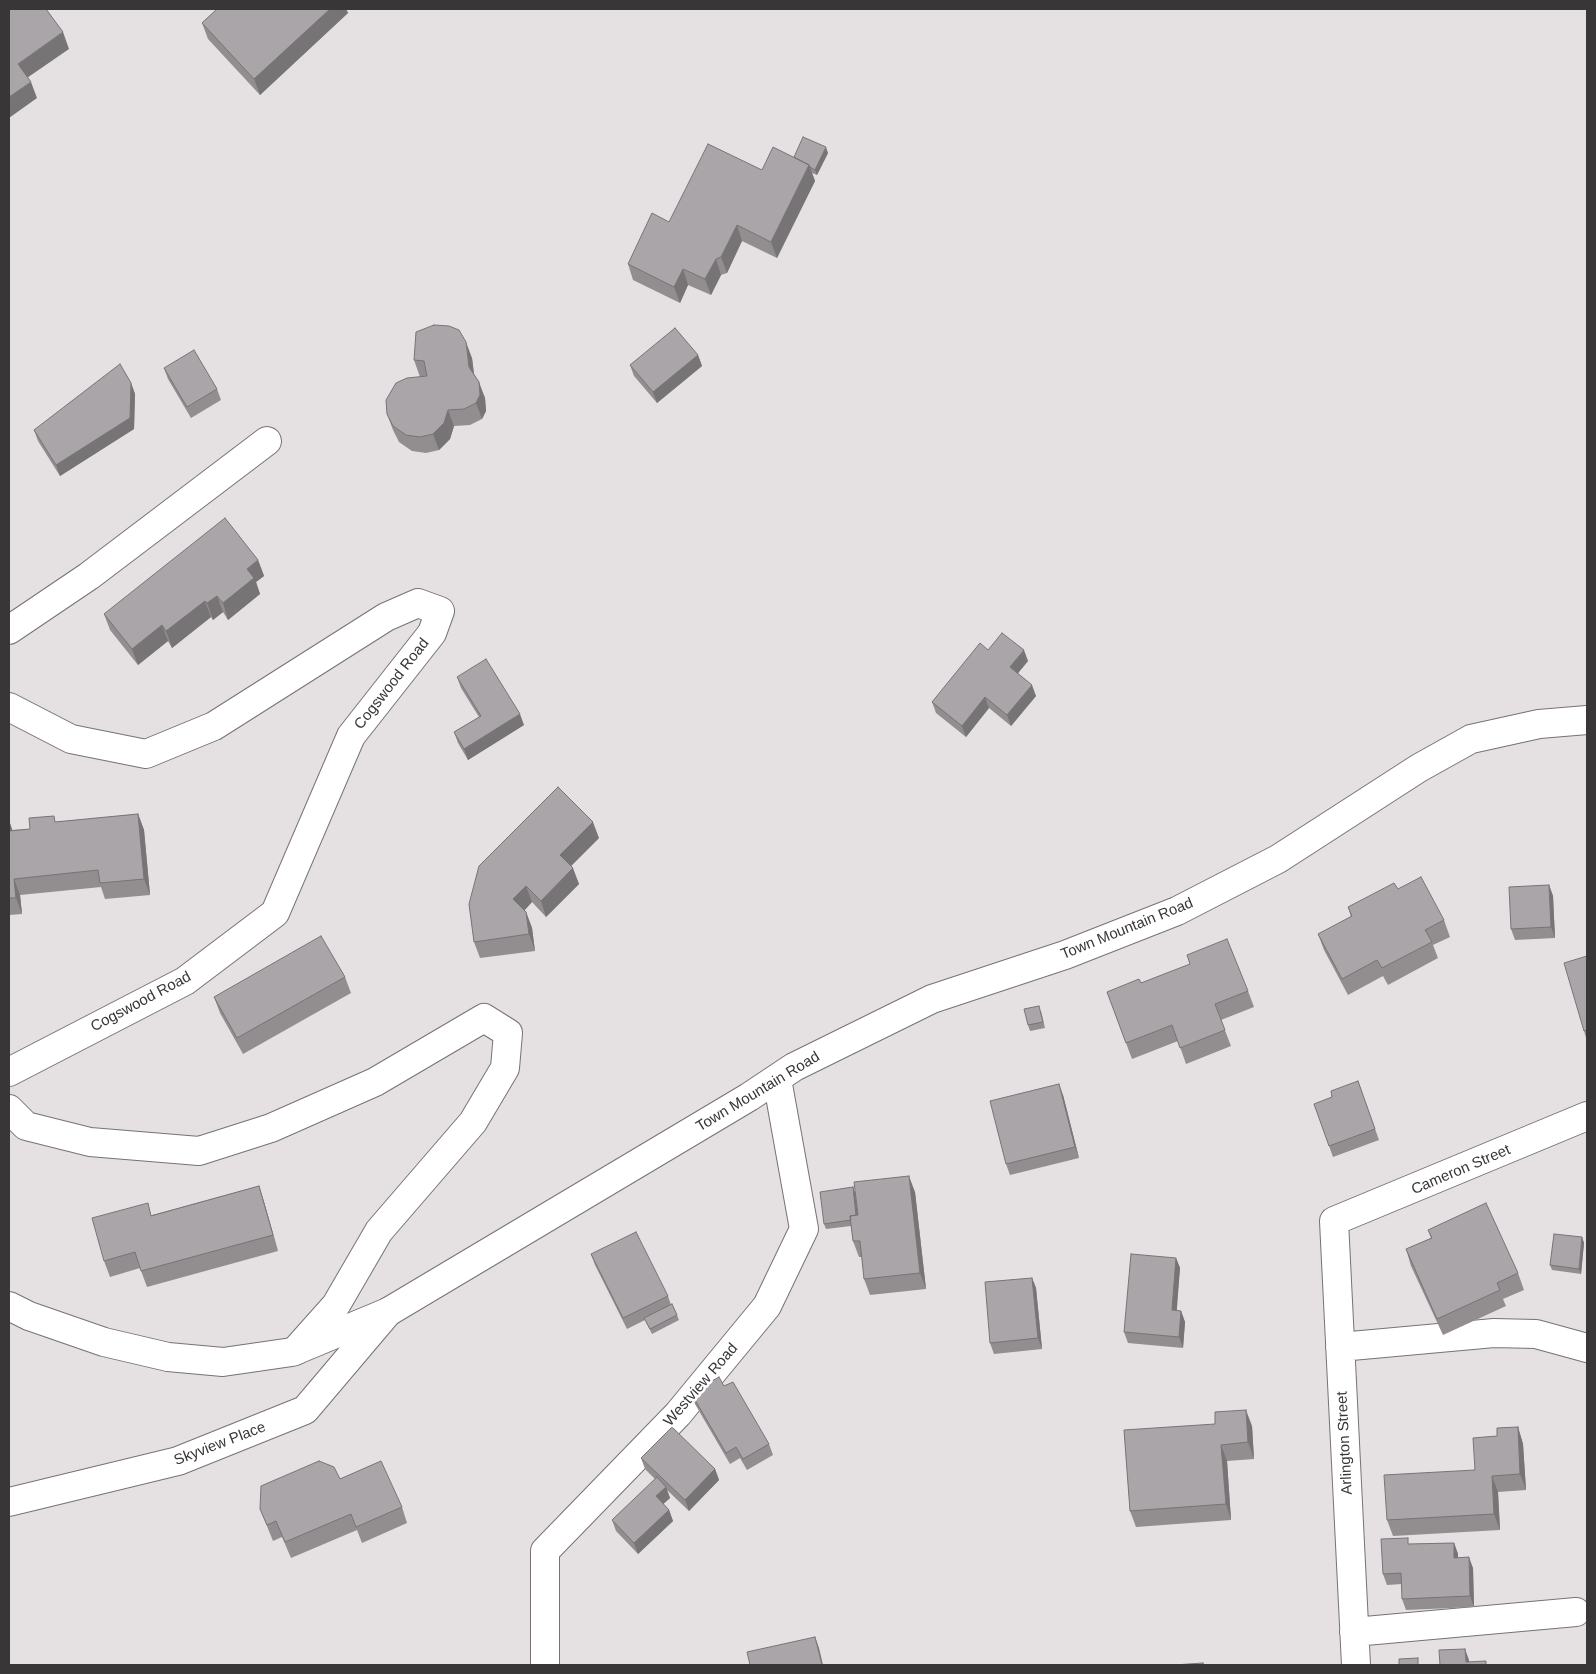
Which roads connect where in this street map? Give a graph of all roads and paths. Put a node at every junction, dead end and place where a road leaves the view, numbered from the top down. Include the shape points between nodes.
1 (266, 441) dead end
2 (9, 630) edge
3 (9, 707) edge
4 (1587, 720) edge
5 (9, 1072) edge
6 (777, 1079) junction
7 (9, 1109) edge
8 (1587, 1116) edge
9 (1334, 1221) joint
10 (9, 1306) edge
11 (388, 1312) junction
12 (1340, 1347) junction
13 (1587, 1348) edge
14 (295, 1351) junction
15 (9, 1502) edge
16 (1576, 1612) dead end
17 (1354, 1632) junction
18 (545, 1665) edge
19 (1356, 1665) edge

1 - 2 street via 89,576
3 - 5 street, Cogswood Road via 71,739 146,754 214,726 386,616 418,603 440,611 432,633 351,736 275,913 185,981
4 - 6 street, Town Mountain Road via 1539,724 1471,739 1419,768 1278,859 1177,911 1064,955 932,999 794,1067
6 - 11 street, Town Mountain Road
6 - 18 street, Westview Road via 804,1229 767,1306 678,1414 545,1551
7 - 14 street via 26,1126 90,1142 199,1151 271,1128 375,1082 484,1018 508,1033 505,1068 473,1122 379,1231 336,1305
8 - 9 street, Cameron Street
9 - 12 street, Arlington Street
10 - 14 street, Town Mountain Road via 104,1342 168,1357 223,1362
11 - 14 street, Town Mountain Road
11 - 15 street, Skyview Place via 305,1410 178,1461
12 - 13 street via 1494,1334 1536,1334
12 - 17 street, Arlington Street
16 - 17 street
17 - 19 street, Arlington Street

